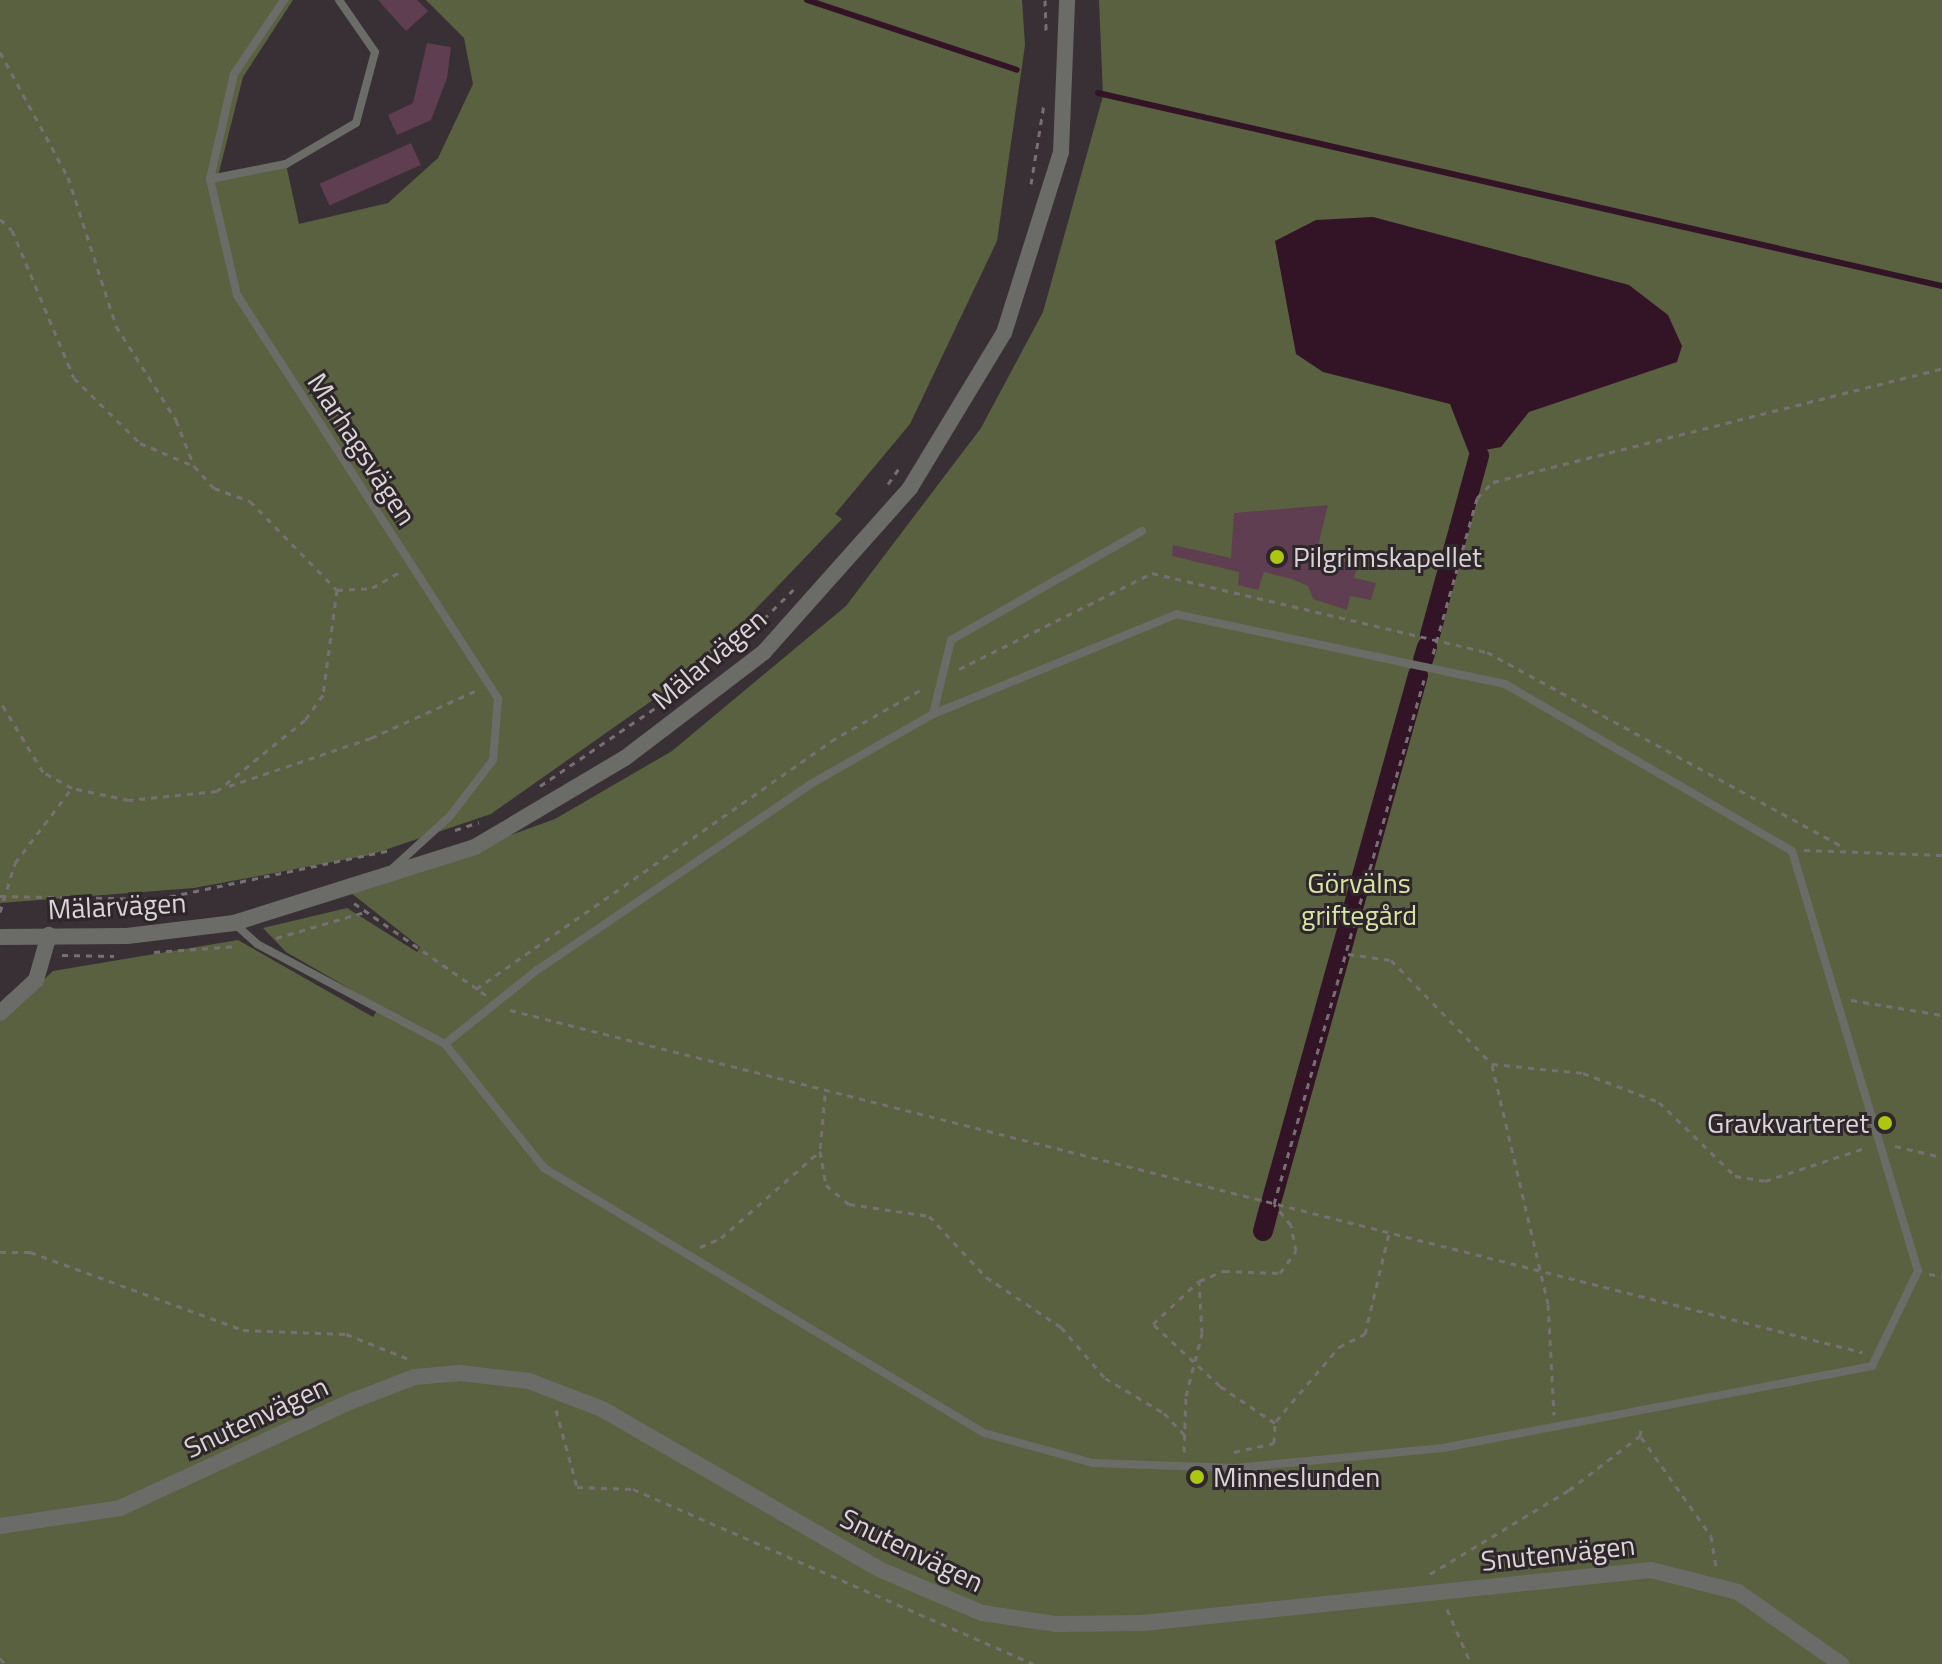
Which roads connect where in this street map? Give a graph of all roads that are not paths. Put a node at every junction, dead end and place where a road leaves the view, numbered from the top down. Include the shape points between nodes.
1 (284, 0) edge
2 (339, 0) edge
3 (1067, 0) edge
4 (210, 179) junction
5 (1142, 531) dead end
6 (933, 714) junction
7 (378, 882) junction
8 (234, 923) junction
9 (49, 935) junction
10 (0, 937) edge
11 (0, 1013) edge
12 (445, 1044) junction
13 (0, 1526) edge
14 (1841, 1664) edge

1 - 4 lane, Marhagsvägen via 234,74
2 - 4 lane via 375,52 356,123 286,164
3 - 7 street, Mälarvägen via 1061,152 1036,247 972,396 910,488 764,652 673,724 548,809 475,847
4 - 7 lane, Marhagsvägen via 237,295 498,699 493,760 422,842
5 - 6 lane via 951,640 937,680
6 - 12 lane via 811,784 497,1002
6 - 12 lane via 1177,614 1505,684 1792,851 1831,997 1918,1271 1881,1357 1872,1366 1443,1448 1182,1469 1093,1463 984,1433 544,1168
7 - 8 street, Mälarvägen
8 - 9 street, Mälarvägen
8 - 12 lane via 257,944
9 - 10 street, Mälarvägen
9 - 11 street via 36,980
13 - 14 street, Snutenvägen via 120,1508 415,1377 460,1373 550,1389 652,1432 881,1570 982,1613 1056,1624 1143,1623 1651,1570 1720,1586

